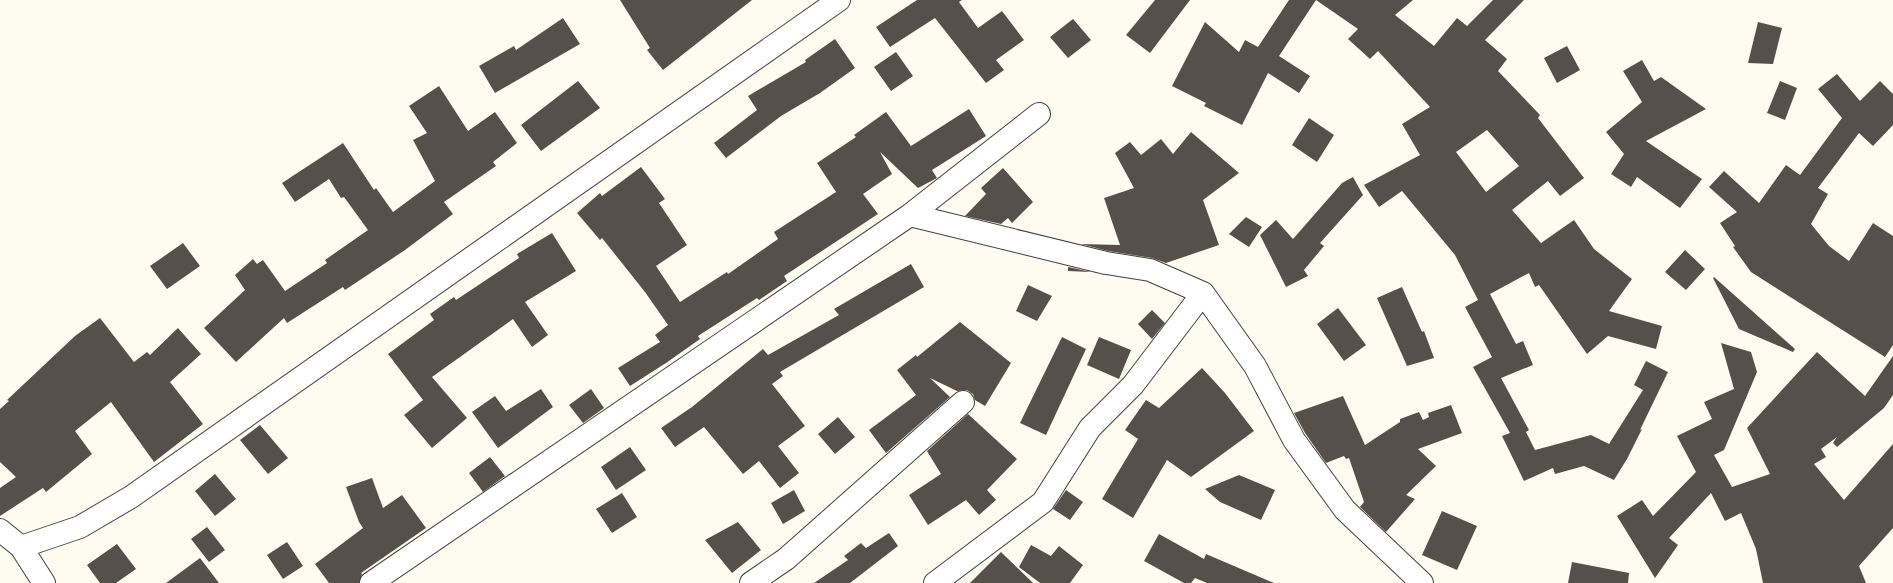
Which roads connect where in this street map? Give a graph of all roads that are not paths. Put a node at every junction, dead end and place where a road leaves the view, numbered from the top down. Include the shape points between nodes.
1 (840, 0) edge
2 (1039, 114) dead end
3 (910, 215) junction
4 (1203, 293) junction
5 (963, 402) dead end
6 (0, 530) edge
7 (21, 547) junction
8 (44, 583) edge
9 (371, 583) edge
10 (751, 583) edge
11 (934, 583) edge
12 (1422, 583) edge

1 - 7 street via 131,496 80,527
2 - 3 street
3 - 4 street via 1106,263 1150,270
3 - 9 street
4 - 11 street via 1133,385 1090,428 1043,502
4 - 12 street via 1255,366 1294,440 1345,510
5 - 10 street via 786,559
6 - 7 street
7 - 8 street

